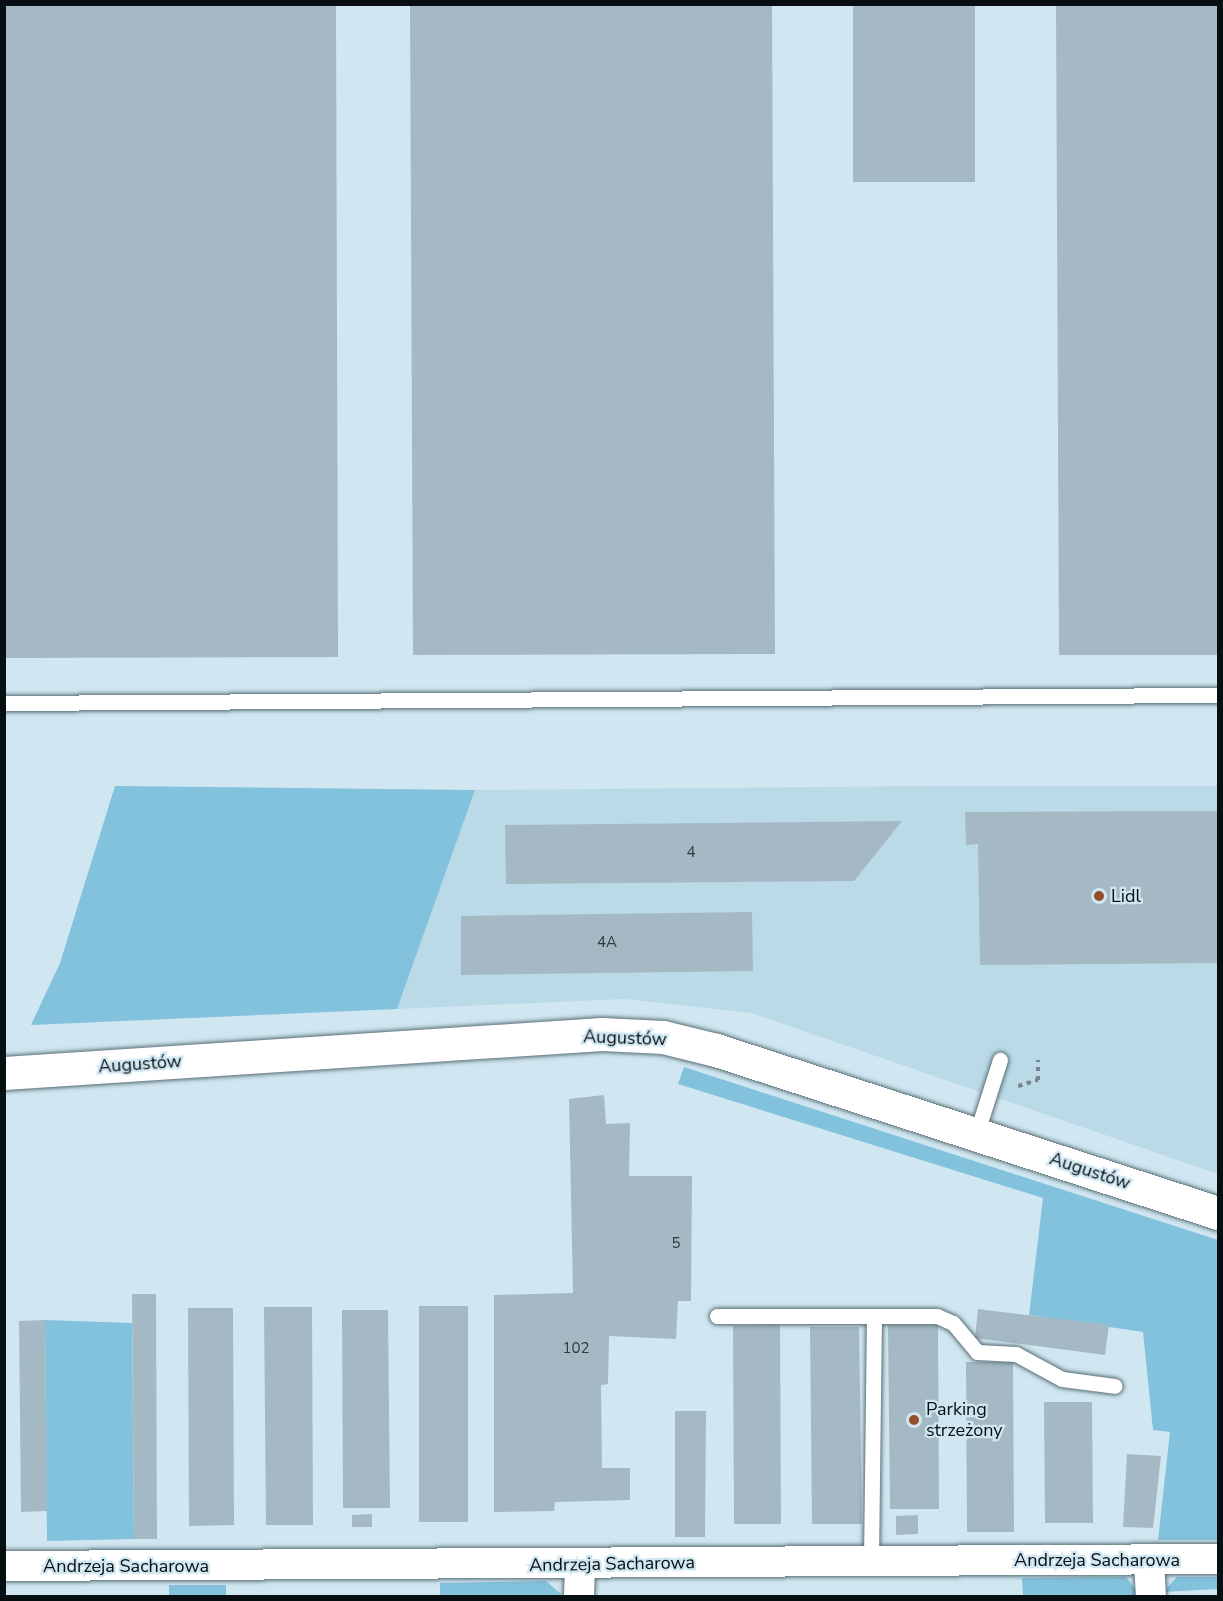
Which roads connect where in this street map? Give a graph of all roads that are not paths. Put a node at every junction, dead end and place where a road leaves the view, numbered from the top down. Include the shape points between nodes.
1 (1218, 695) edge
2 (4, 703) edge
3 (1000, 1060) dead end
4 (4, 1073) edge
5 (976, 1135) junction
6 (1218, 1213) edge
7 (717, 1316) dead end
8 (874, 1316) junction
9 (1115, 1386) dead end
10 (1218, 1559) edge
11 (1149, 1560) junction
12 (871, 1561) junction
13 (580, 1565) junction
14 (4, 1566) edge
15 (579, 1596) edge
16 (1151, 1596) edge

1 - 2 lane
3 - 5 lane
4 - 5 street, Augustów via 634,1034 716,1050
5 - 6 street, Augustów
7 - 8 lane
8 - 9 lane via 947,1319 976,1352 1016,1354 1062,1379
8 - 12 lane
10 - 11 street, Andrzeja Sacharowa
11 - 12 street, Andrzeja Sacharowa
11 - 16 street
12 - 13 street, Andrzeja Sacharowa
13 - 14 street, Andrzeja Sacharowa
13 - 15 street

